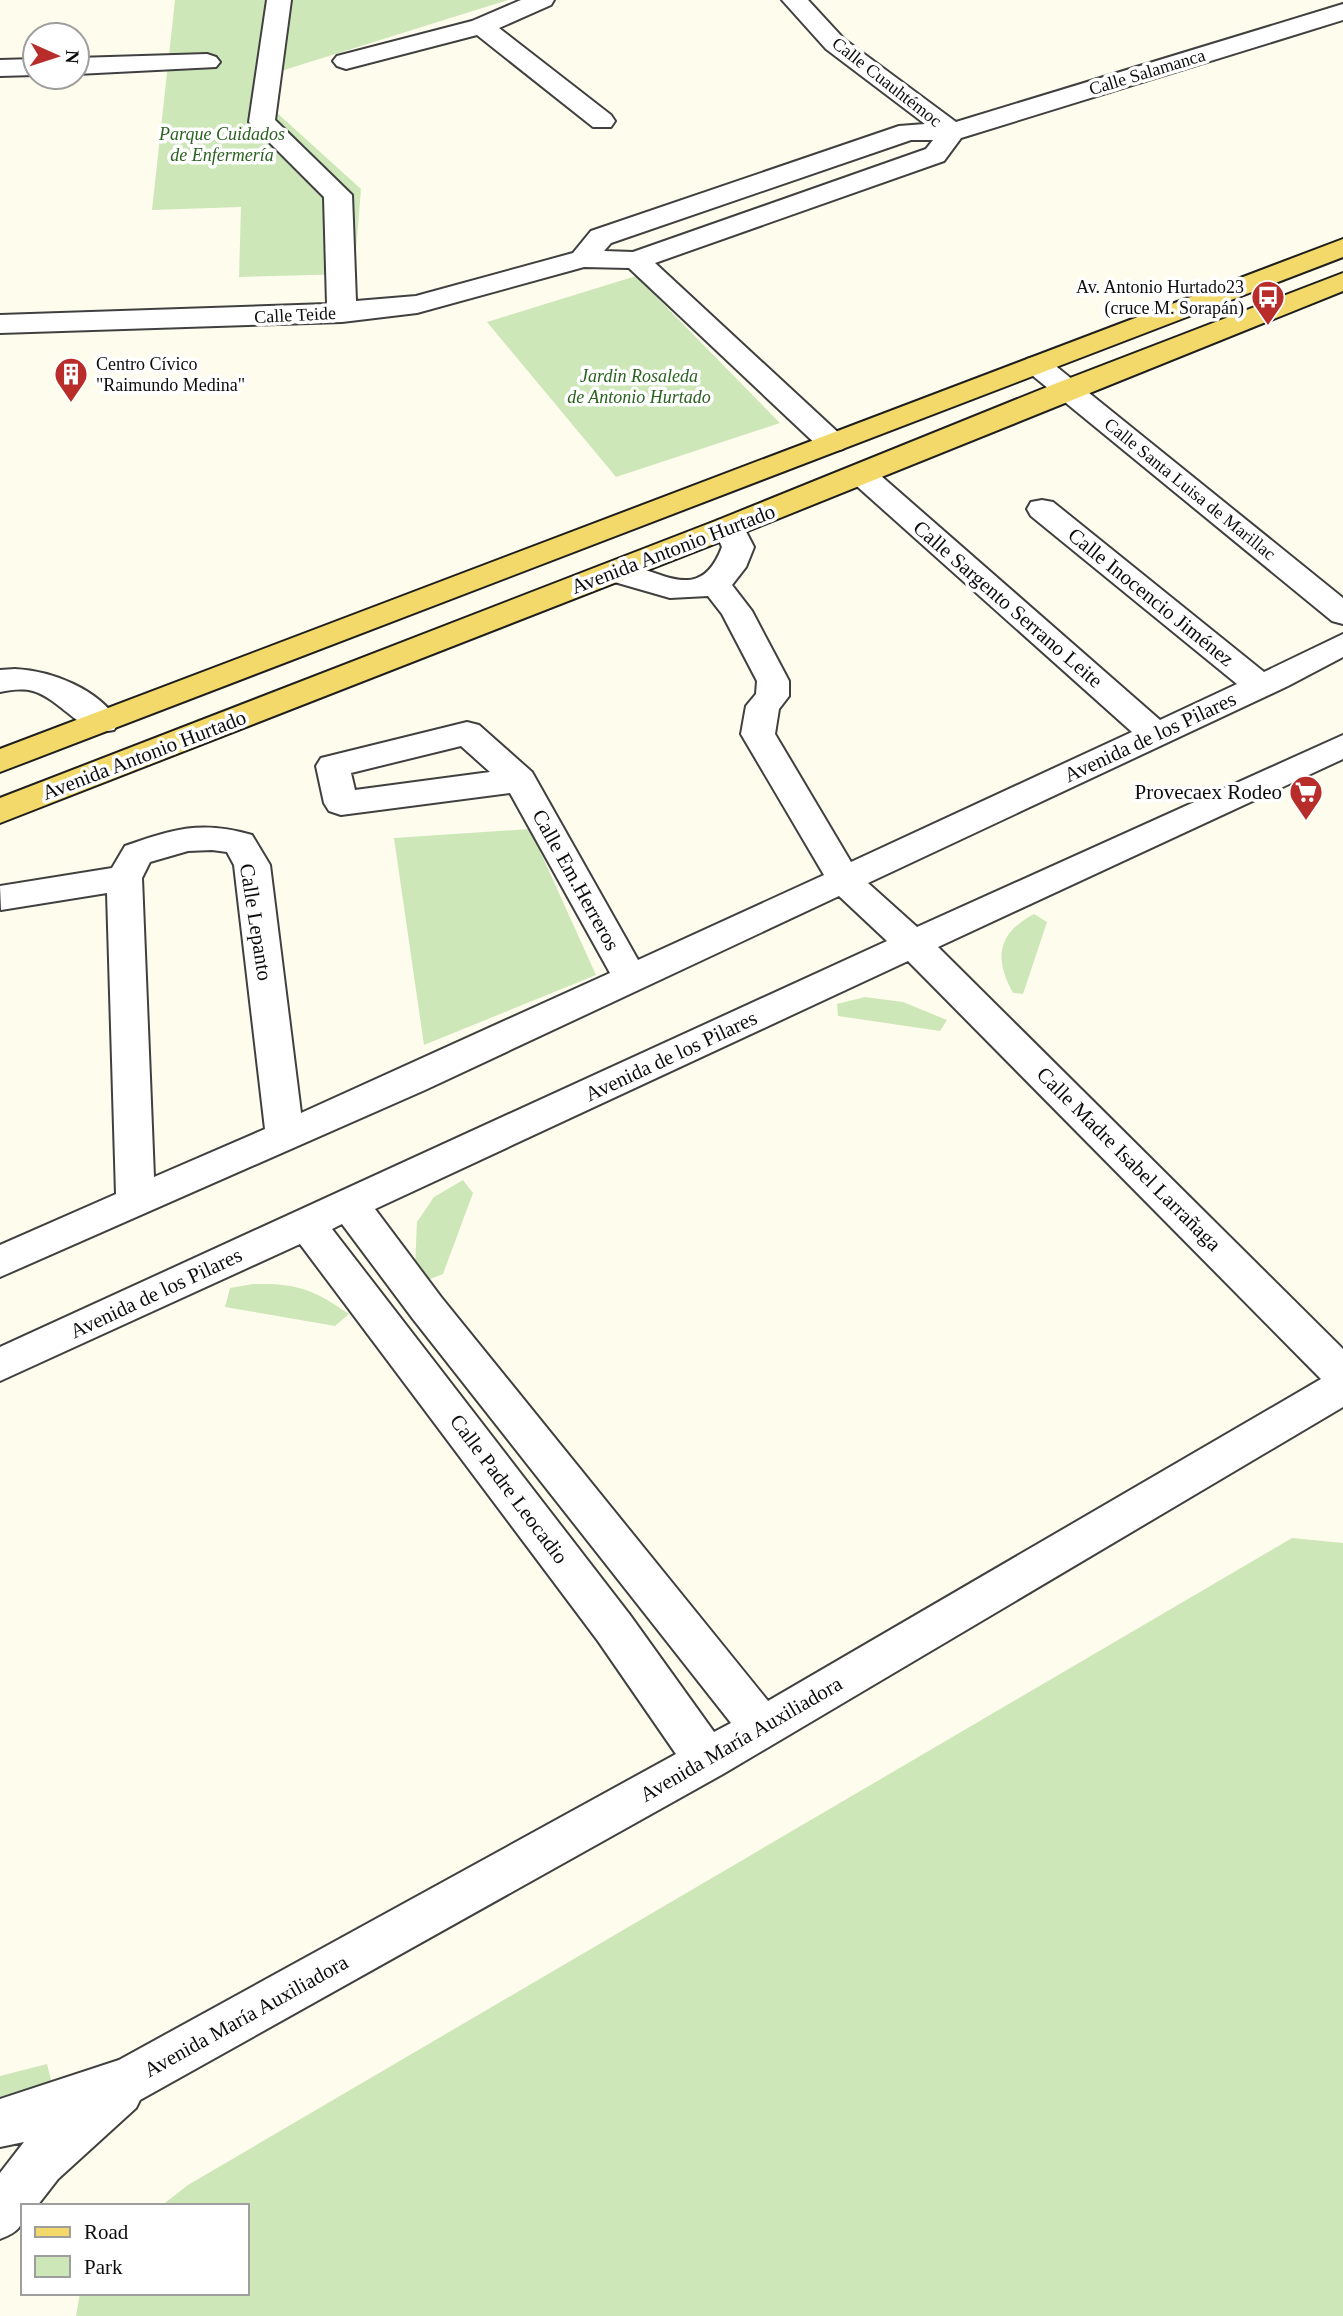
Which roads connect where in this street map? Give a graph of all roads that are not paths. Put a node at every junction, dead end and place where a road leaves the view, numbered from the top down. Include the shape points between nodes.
1 (279, 0) edge
2 (542, 0) edge
3 (794, 0) edge
4 (1343, 12) edge
5 (481, 26) junction
6 (346, 61) dead end
7 (206, 62) dead end
8 (91, 66) edge
9 (21, 67) edge
10 (0, 68) edge
11 (602, 121) dead end
12 (952, 132) junction
13 (1343, 247) edge
14 (583, 259) junction
15 (636, 260) junction
16 (1343, 281) edge
17 (342, 313) junction
18 (0, 324) edge
19 (1037, 365) junction
20 (1067, 389) junction
21 (832, 443) junction
22 (861, 474) junction
23 (1042, 509) dead end
24 (729, 527) junction
25 (615, 572) junction
26 (716, 585) junction
27 (1343, 614) edge
28 (1343, 644) edge
29 (0, 681) edge
30 (1260, 686) junction
31 (102, 722) junction
32 (1155, 734) junction
33 (1343, 746) edge
34 (0, 761) edge
35 (520, 780) dead end
36 (0, 811) edge
37 (124, 878) junction
38 (845, 881) junction
39 (1, 898) edge
40 (913, 944) junction
41 (631, 979) junction
42 (285, 1136) junction
43 (136, 1202) junction
44 (349, 1204) junction
45 (305, 1222) junction
46 (0, 1262) edge
47 (0, 1365) edge
48 (1343, 1375) edge
49 (1343, 1387) edge
50 (762, 1728) junction
51 (707, 1760) junction
52 (132, 2080) junction
53 (0, 2123) edge
54 (0, 2214) edge

1 - 17 street via 262,122 338,195
2 - 5 street
3 - 12 street, Calle Cuauhtémoc via 835,44
4 - 12 street, Calle Salamanca
5 - 6 street
5 - 11 street
7 - 8 street
9 - 10 street
12 - 14 street, Calle Salamanca via 908,132 601,237
12 - 15 street via 935,155
13 - 19 main road, Avenida Antonio Hurtado
14 - 15 street
14 - 17 street, Calle Teide via 417,304
15 - 21 street
16 - 20 main road, Avenida Antonio Hurtado
17 - 18 street, Calle Teide
19 - 20 street, Calle Santa Luisa de Marillac
19 - 21 main road, Avenida Antonio Hurtado
20 - 22 main road, Avenida Antonio Hurtado
20 - 27 street, Calle Santa Luisa de Marillac
21 - 31 main road, Avenida Antonio Hurtado
22 - 24 main road, Avenida Antonio Hurtado
22 - 32 street, Calle Sargento Serrano Leite
23 - 30 street, Calle Inocencio Jiménez
24 - 25 main road, Avenida Antonio Hurtado
24 - 26 street via 738,547 736,556 732,569
25 - 26 street via 671,589
25 - 36 main road, Avenida Antonio Hurtado
26 - 38 street, Calle Madre Isabel Larrañaga via 736,611 774,681 758,734
28 - 30 street, Avenida de los Pilares
29 - 31 street via 43,682 62,690
30 - 32 street, Avenida de los Pilares
31 - 34 main road, Avenida Antonio Hurtado
32 - 38 street, Avenida de los Pilares
33 - 40 street, Avenida de los Pilares
35 - 41 street, Calle Em.Herreros
37 - 39 street
37 - 42 street, Calle Lepanto via 137,854 176,841 210,835 240,843 252,865
37 - 43 street
38 - 40 street, Calle Madre Isabel Larrañaga
38 - 41 street, Avenida de los Pilares
40 - 44 street, Avenida de los Pilares
40 - 48 street, Calle Madre Isabel Larrañaga
41 - 42 street, Avenida de los Pilares
42 - 43 street, Avenida de los Pilares
43 - 46 street, Avenida de los Pilares
44 - 45 street, Avenida de los Pilares
44 - 50 street
45 - 47 street, Avenida de los Pilares
45 - 51 street, Calle Padre Leocadio via 606,1617
49 - 50 street, Avenida María Auxiliadora
50 - 51 street, Avenida María Auxiliadora
51 - 52 street, Avenida María Auxiliadora
52 - 53 street, Avenida María Auxiliadora
52 - 54 street, Avenida María Auxiliadora via 40,2161

